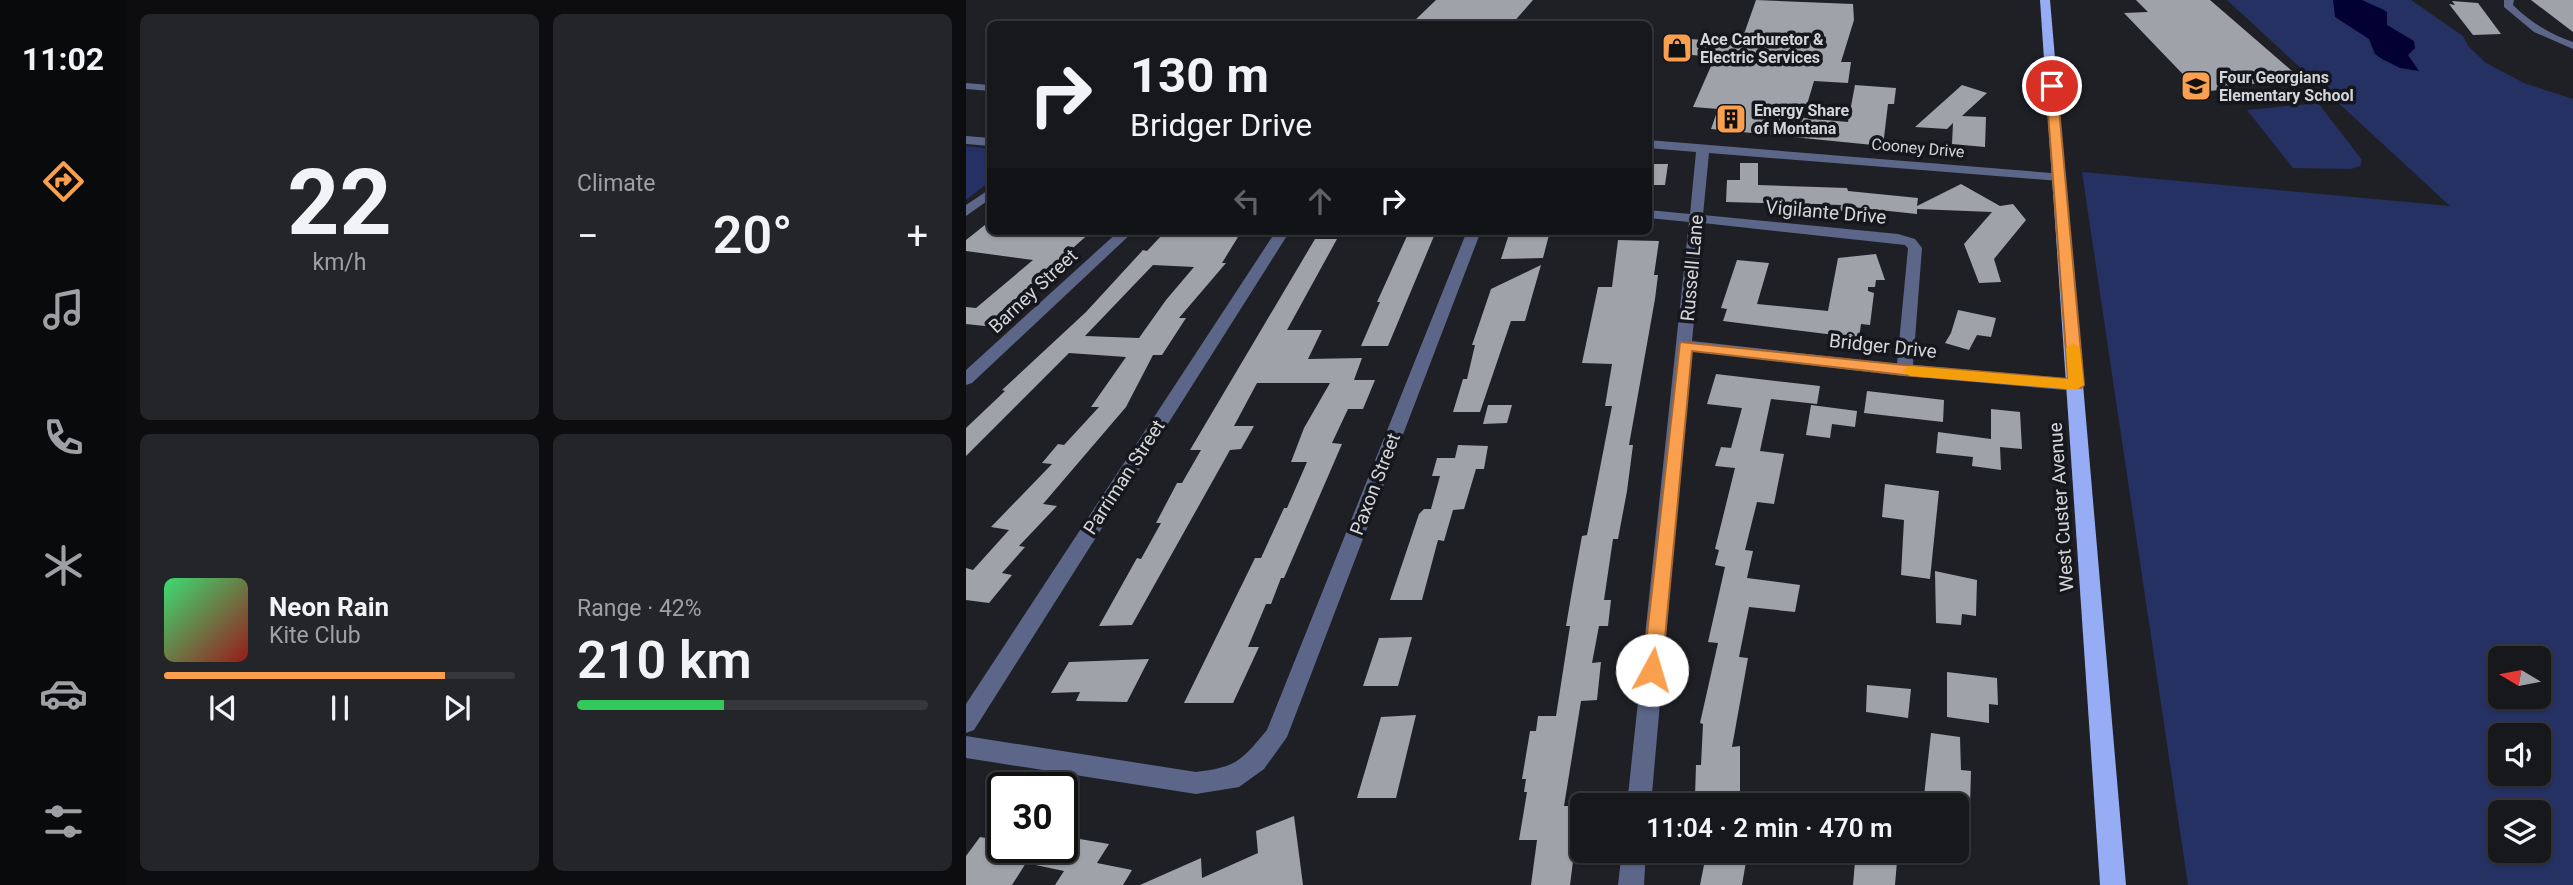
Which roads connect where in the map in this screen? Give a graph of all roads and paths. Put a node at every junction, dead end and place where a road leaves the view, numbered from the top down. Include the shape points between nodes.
1 (2045, 0) edge
2 (2509, 0) edge
3 (2573, 46) edge
4 (966, 86) edge
5 (987, 88) edge
6 (966, 140) edge
7 (987, 142) edge
8 (1652, 144) edge
9 (1703, 148) junction
10 (2059, 177) junction
11 (987, 195) edge
12 (966, 212) edge
13 (1652, 214) edge
14 (1695, 219) junction
15 (1123, 235) edge
16 (1280, 235) edge
17 (1472, 235) edge
18 (1685, 345) junction
19 (1904, 370) junction
20 (966, 379) edge
21 (2076, 385) junction
22 (966, 723) edge
23 (966, 747) edge
24 (1640, 793) edge
25 (1633, 863) edge
26 (1631, 885) edge
27 (2113, 885) edge

1 - 10 main road, West Custer Avenue
2 - 3 street via 2521,20
4 - 5 street
6 - 7 street
8 - 9 street, Cooney Drive
9 - 10 street, Cooney Drive
9 - 14 street, Russell Lane
10 - 21 main road, West Custer Avenue
11 - 12 street
13 - 14 street, Vigilante Drive
14 - 18 street, Russell Lane
14 - 19 street, Vigilante Drive via 1910,242 1915,248
15 - 20 street, Barney Street
16 - 22 street, Parriman Street
17 - 23 street, Paxon Street via 1276,737 1256,761 1231,779 1196,783
18 - 19 street, Bridger Drive
18 - 24 street, Russell Lane
19 - 21 street, Bridger Drive
21 - 27 main road, West Custer Avenue
25 - 26 street

